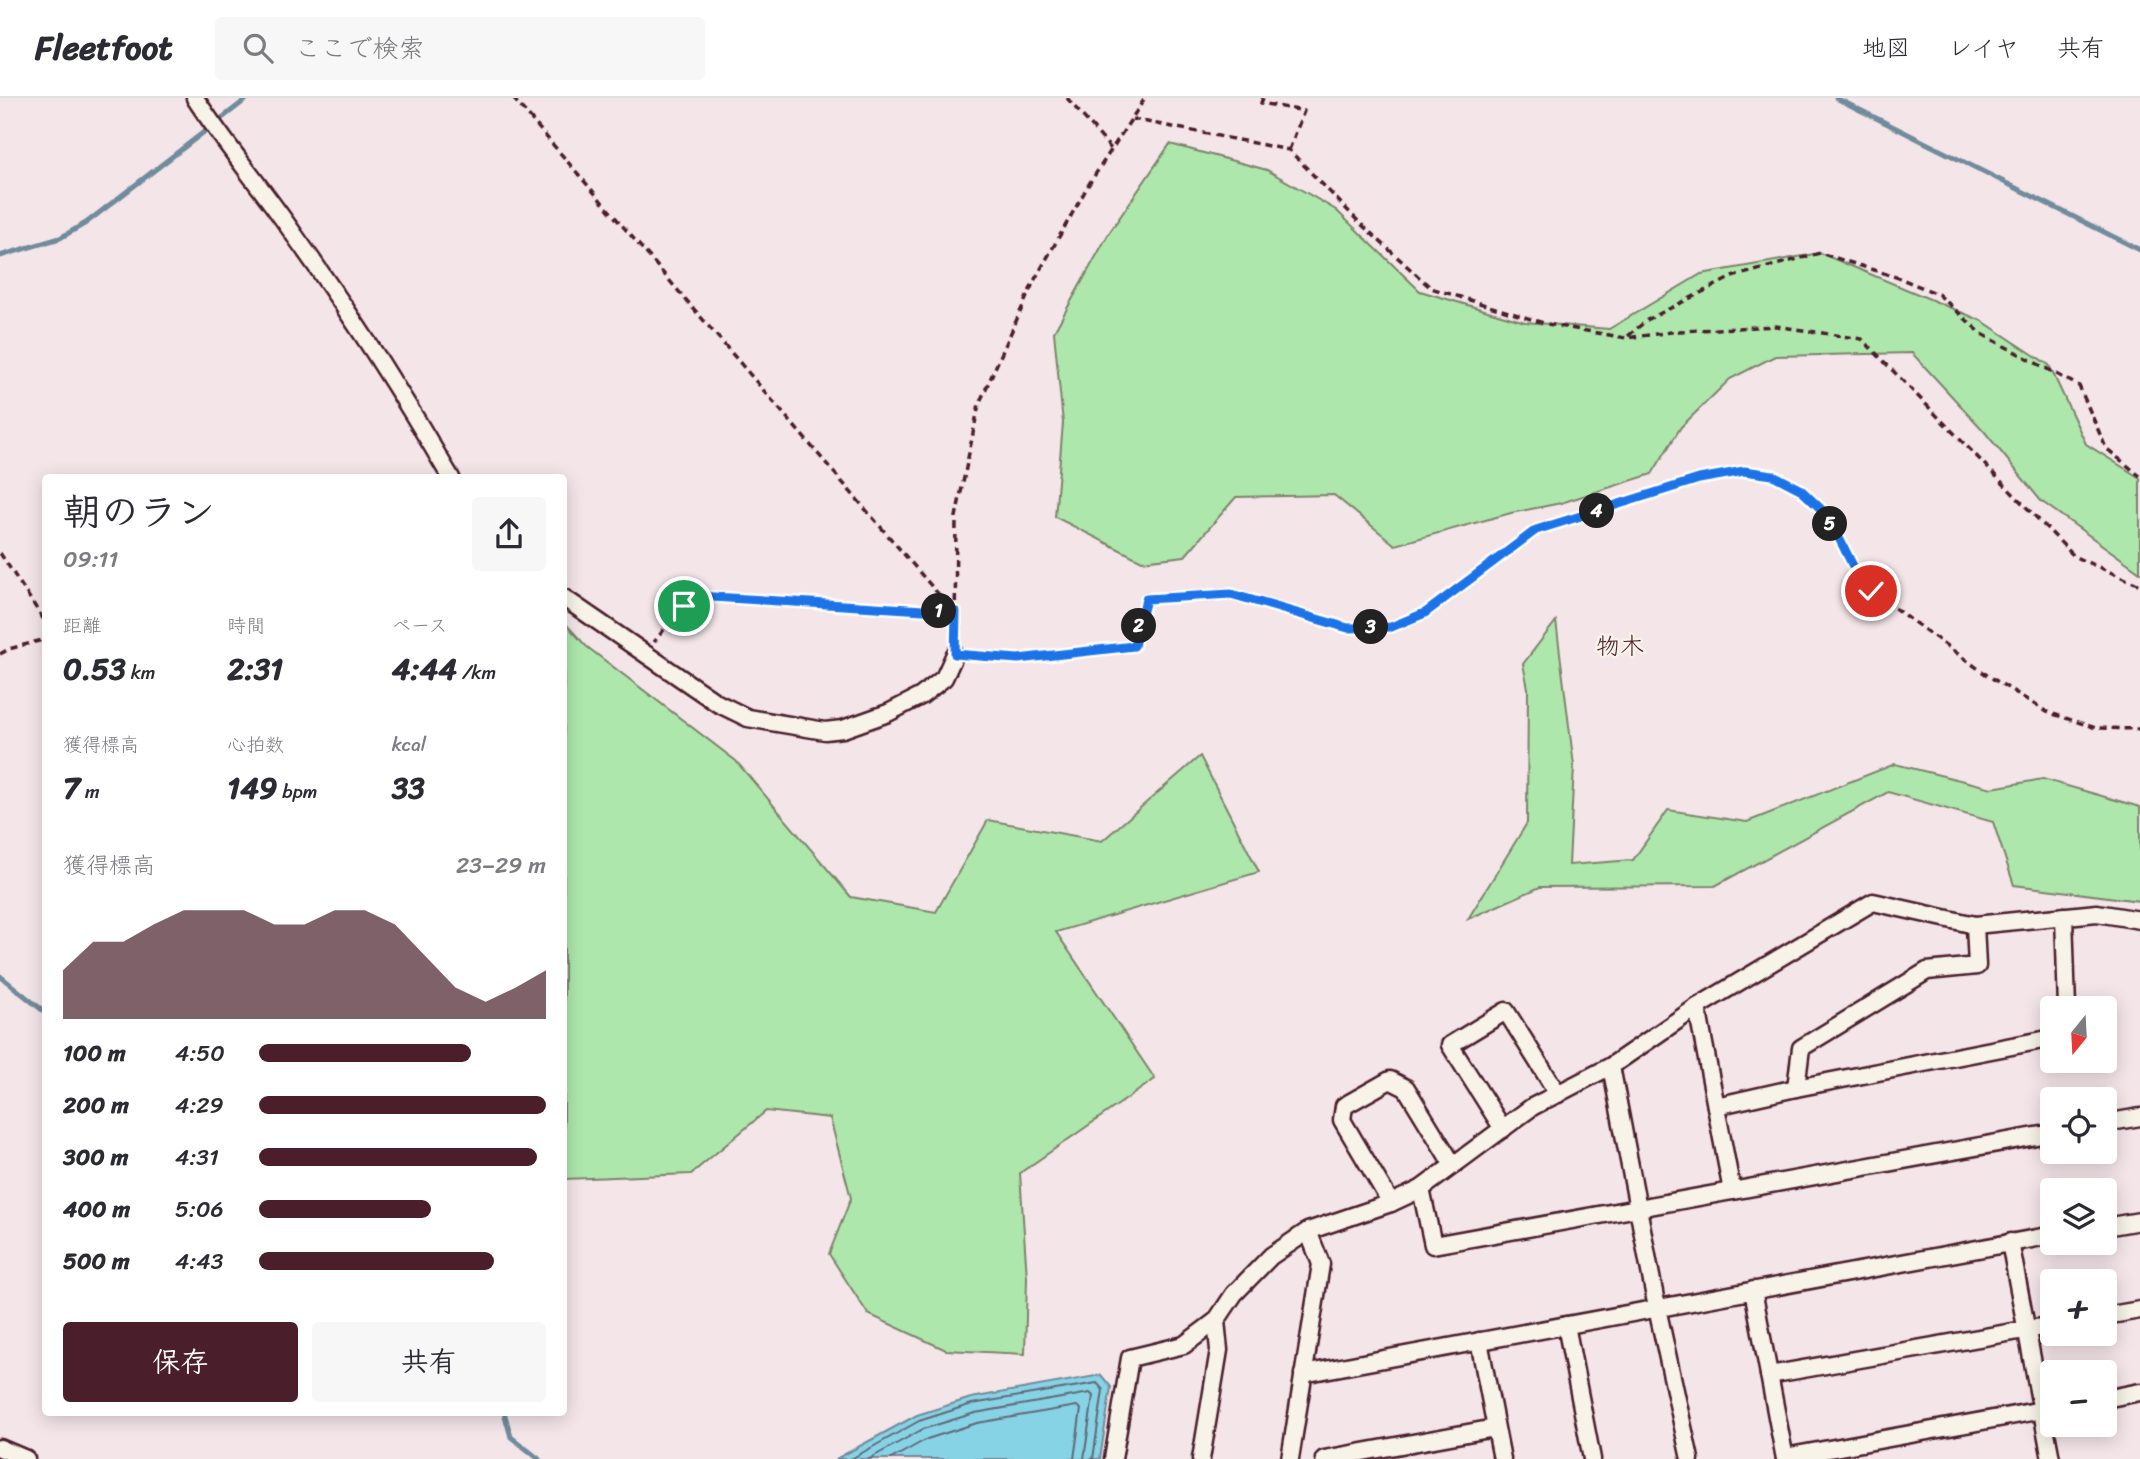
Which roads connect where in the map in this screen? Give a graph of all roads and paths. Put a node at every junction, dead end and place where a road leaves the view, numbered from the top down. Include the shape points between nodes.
1 (195, 98) edge
2 (513, 98) edge
3 (1067, 98) edge
4 (1145, 98) edge
5 (1263, 98) edge
6 (1132, 119) junction
7 (1112, 150) junction
8 (1289, 150) junction
9 (1626, 338) junction
10 (449, 474) edge
11 (2140, 476) edge
12 (0, 553) edge
13 (2140, 586) edge
14 (567, 600) edge
15 (956, 612) junction
16 (42, 617) edge
17 (42, 640) edge
18 (646, 652) junction
19 (0, 654) edge
20 (955, 654) junction
21 (2140, 729) edge
22 (2064, 916) junction
23 (2140, 920) edge
24 (1975, 925) junction
25 (2067, 996) edge
26 (1697, 1007) junction
27 (2040, 1041) edge
28 (1611, 1066) junction
29 (1796, 1088) junction
30 (1558, 1094) junction
31 (1716, 1107) junction
32 (2140, 1117) edge
33 (2117, 1121) edge
34 (1503, 1129) junction
35 (2040, 1135) edge
36 (1453, 1165) junction
37 (1421, 1189) junction
38 (1732, 1191) junction
39 (1391, 1203) junction
40 (1638, 1208) junction
41 (2140, 1221) edge
42 (2117, 1225) edge
43 (1308, 1231) junction
44 (2040, 1237) edge
45 (2010, 1242) junction
46 (1752, 1290) junction
47 (1657, 1308) junction
48 (2140, 1310) edge
49 (2117, 1314) edge
50 (1216, 1321) junction
51 (1566, 1325) junction
52 (2040, 1327) edge
53 (2026, 1330) junction
54 (1479, 1341) junction
55 (1304, 1374) junction
56 (1769, 1374) junction
57 (2040, 1383) edge
58 (2140, 1392) edge
59 (2117, 1397) edge
60 (2040, 1410) edge
61 (1496, 1427) junction
62 (2050, 1437) edge
63 (0, 1448) edge
64 (1785, 1458) edge
65 (26, 1459) edge
66 (1113, 1459) edge
67 (1201, 1459) edge
68 (1290, 1459) edge
69 (1324, 1459) edge
70 (1502, 1459) edge
71 (1592, 1459) edge
72 (1690, 1459) edge
73 (2052, 1459) edge

1 - 10 street via 349,314
2 - 15 path
3 - 7 path
4 - 6 path
5 - 8 path via 1261,103 1304,111
6 - 7 path
6 - 8 path
7 - 15 path via 1034,281 979,404 956,517
8 - 9 path via 1431,288 1547,324
9 - 11 path via 1647,320 1732,277 1820,253 1938,294 1982,334 2079,386 2106,448
9 - 13 path via 1776,326 1862,339 2075,557
12 - 16 path
14 - 18 street
15 - 18 path via 697,596
15 - 20 path
17 - 19 path
18 - 20 street via 718,703 748,718 825,732 888,713 921,696 944,678
20 - 21 path via 1018,659 1134,646 1146,599 1231,594 1348,628 1391,627 1425,613 1536,530 1699,479 1744,471 1773,475 1800,489 1821,509 1871,591 1987,675 2046,712 2096,727
22 - 23 street via 2097,913
22 - 24 street
22 - 25 street
24 - 26 street via 1873,902
24 - 29 street via 1976,967 1927,971 1801,1048
26 - 28 street
26 - 31 street
27 - 29 street
28 - 30 street
28 - 40 street
29 - 31 street
30 - 34 street
30 - 34 street via 1506,1011 1450,1045
31 - 38 street
32 - 33 street
34 - 36 street
35 - 38 street
36 - 37 street
36 - 39 street via 1406,1088 1390,1080 1344,1106 1342,1120
37 - 39 street
37 - 40 street via 1433,1245
38 - 40 street
39 - 43 street
40 - 47 street
41 - 42 street
43 - 50 street via 1271,1256 1234,1294
43 - 55 street via 1321,1264
44 - 45 street
45 - 46 street
45 - 53 street
46 - 47 street
46 - 56 street
47 - 51 street
47 - 72 street
48 - 49 street
50 - 66 street via 1184,1345 1130,1358
50 - 67 street via 1219,1350
51 - 54 street
51 - 71 street
52 - 53 street
53 - 56 street
53 - 57 street
54 - 55 street
54 - 61 street
55 - 68 street
56 - 64 street
58 - 59 street
60 - 64 street
61 - 69 street
61 - 70 street
62 - 73 street
63 - 65 street

